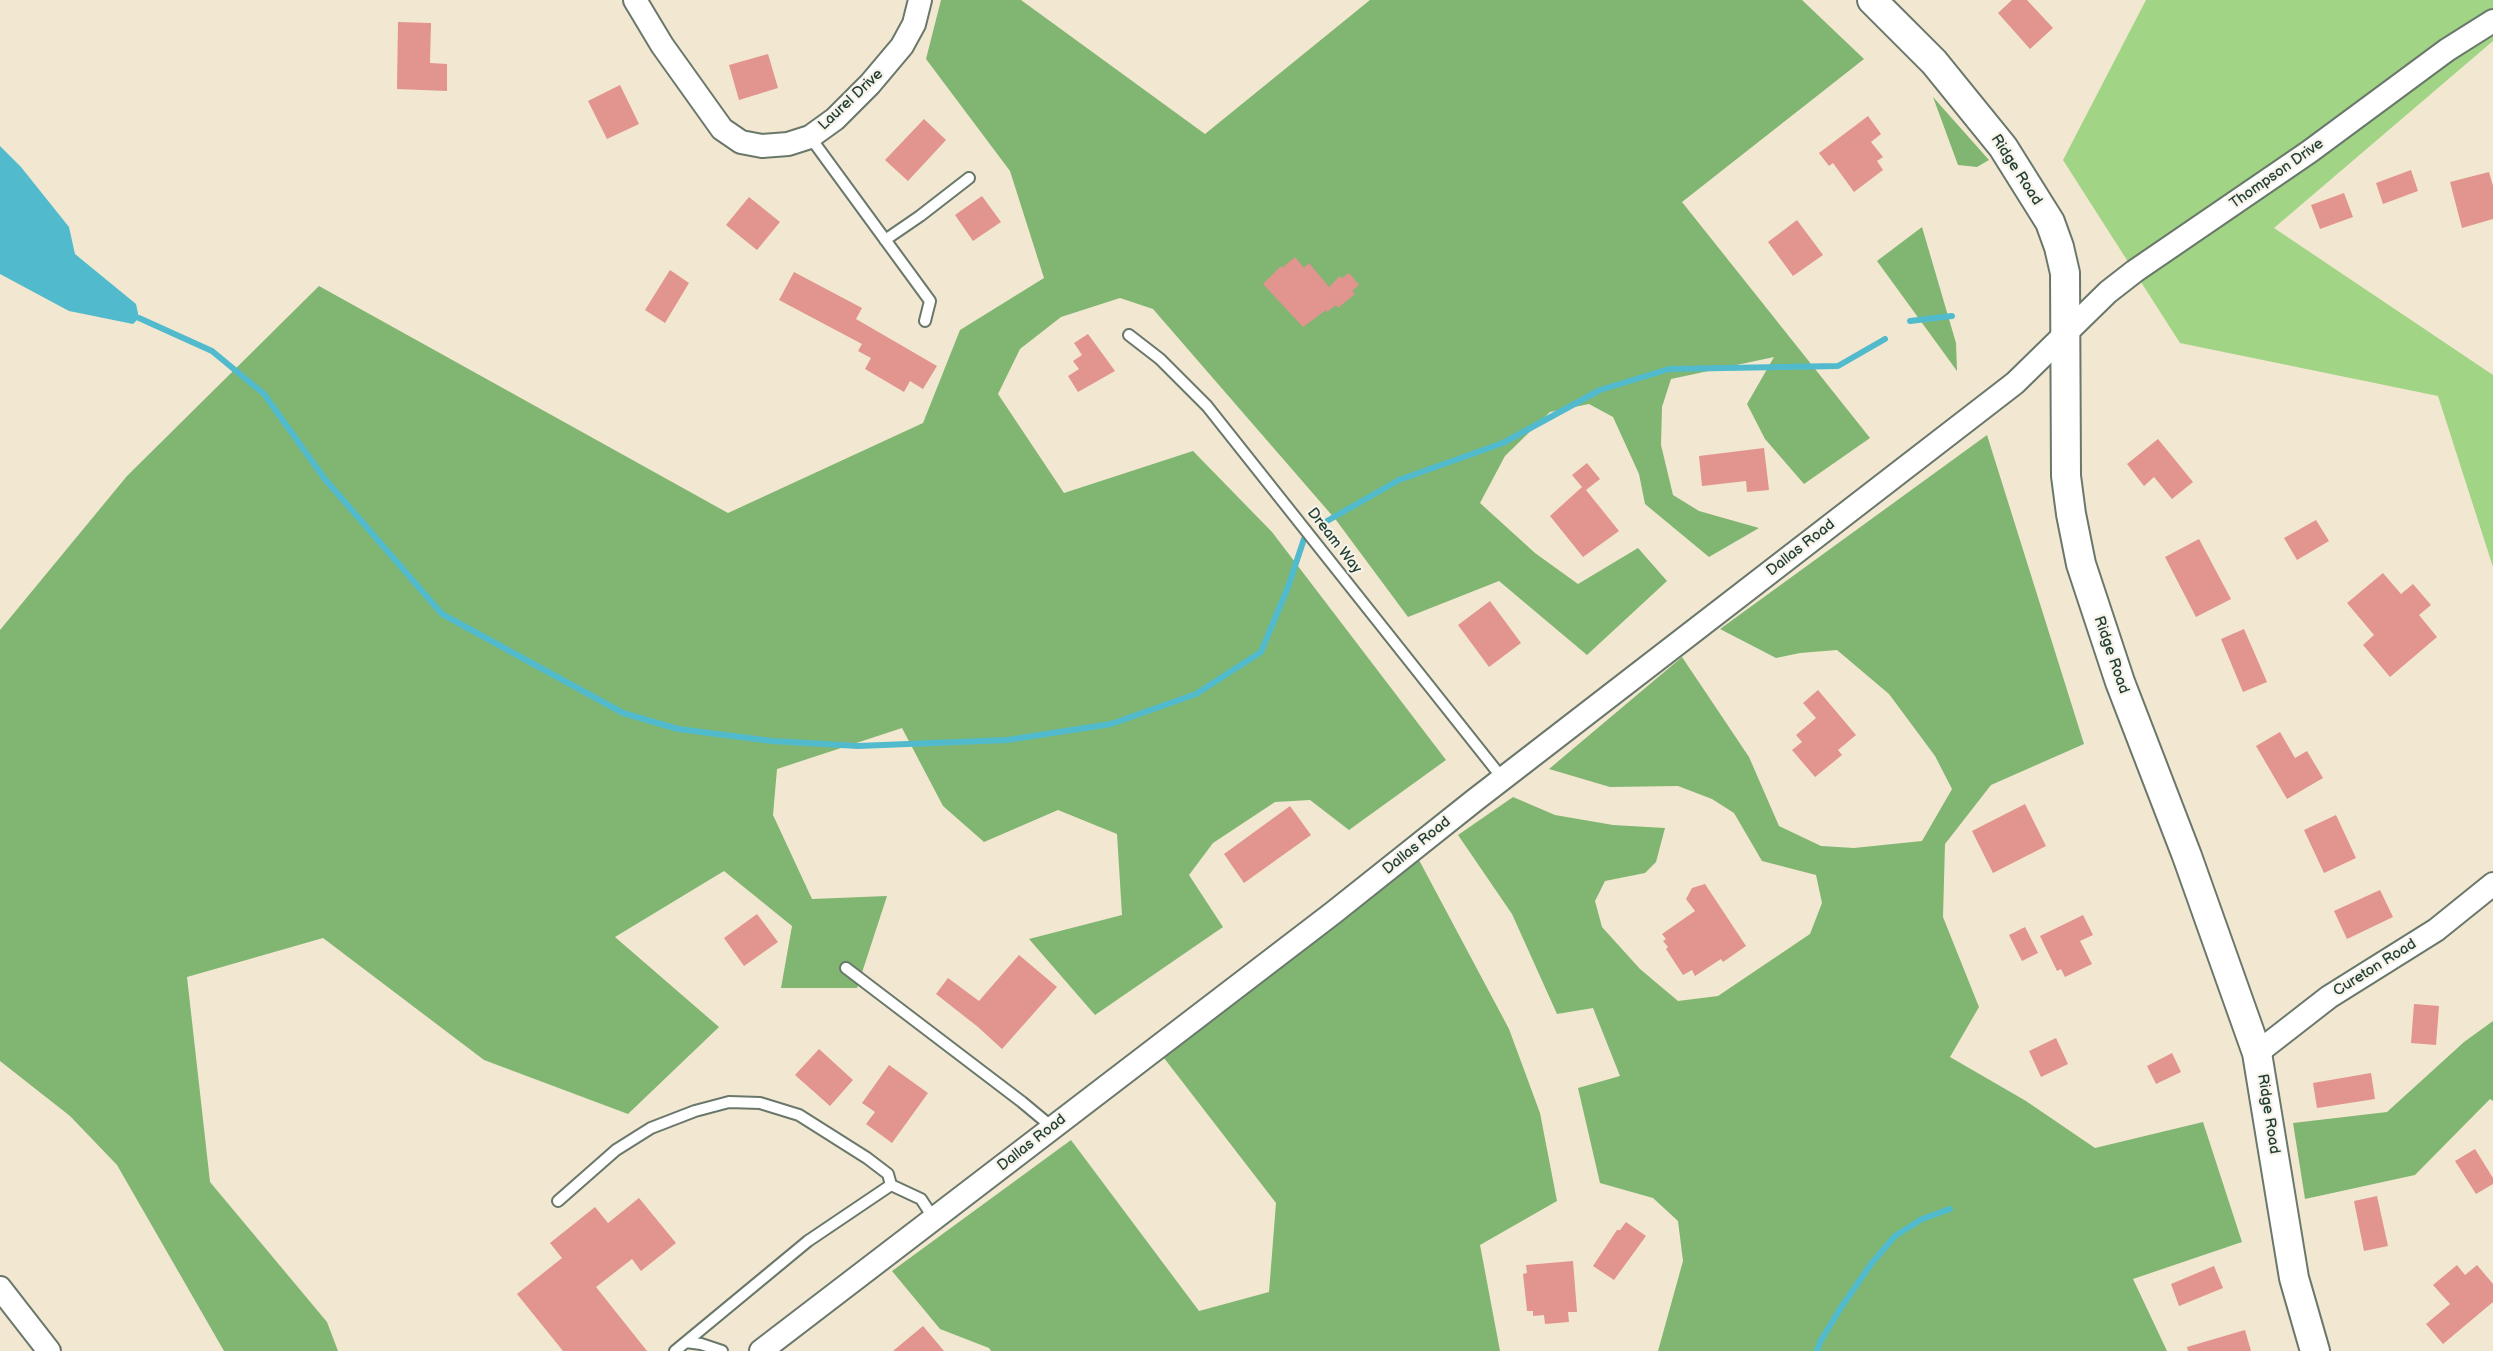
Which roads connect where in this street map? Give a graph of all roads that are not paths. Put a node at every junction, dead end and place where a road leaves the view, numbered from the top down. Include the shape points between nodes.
1 (635, 0) edge
2 (920, 0) edge
3 (1872, 0) edge
4 (2493, 21) edge
5 (810, 137) junction
6 (969, 178) dead end
7 (885, 240) junction
8 (925, 321) dead end
9 (1129, 335) dead end
10 (2067, 335) junction
11 (1503, 779) junction
12 (2493, 884) edge
13 (846, 968) dead end
14 (2258, 1053) junction
15 (1052, 1127) junction
16 (891, 1185) junction
17 (558, 1201) dead end
18 (934, 1219) junction
19 (0, 1288) edge
20 (686, 1342) junction
21 (49, 1351) edge
22 (675, 1351) edge
23 (722, 1351) edge
24 (761, 1351) edge
25 (2315, 1351) edge

1 - 5 street, Laurel Drive via 712,117 730,136 762,146
2 - 5 street, Laurel Drive via 908,36 890,62 835,118
3 - 10 street, Ridge Road via 1972,106 2050,222 2065,273
4 - 10 street, Thompson Drive via 2135,271 2108,292
5 - 7 lane
6 - 7 lane
7 - 8 lane via 930,301
9 - 11 lane, Dream Way via 1160,359 1207,406
10 - 11 street, Dallas Road via 2015,383
10 - 14 street, Ridge Road via 2066,476 2081,564 2120,682
11 - 15 street, Dallas Road
12 - 14 street, Cureton Road via 2436,930 2329,997
13 - 15 lane
14 - 25 street, Ridge Road via 2294,1278
15 - 18 street, Dallas Road
16 - 17 lane via 888,1174 867,1158 799,1115 760,1103 729,1102 651,1128 616,1150
16 - 18 lane via 921,1199
16 - 20 lane via 808,1241
18 - 24 street, Dallas Road
19 - 21 street
20 - 22 lane
20 - 23 lane

